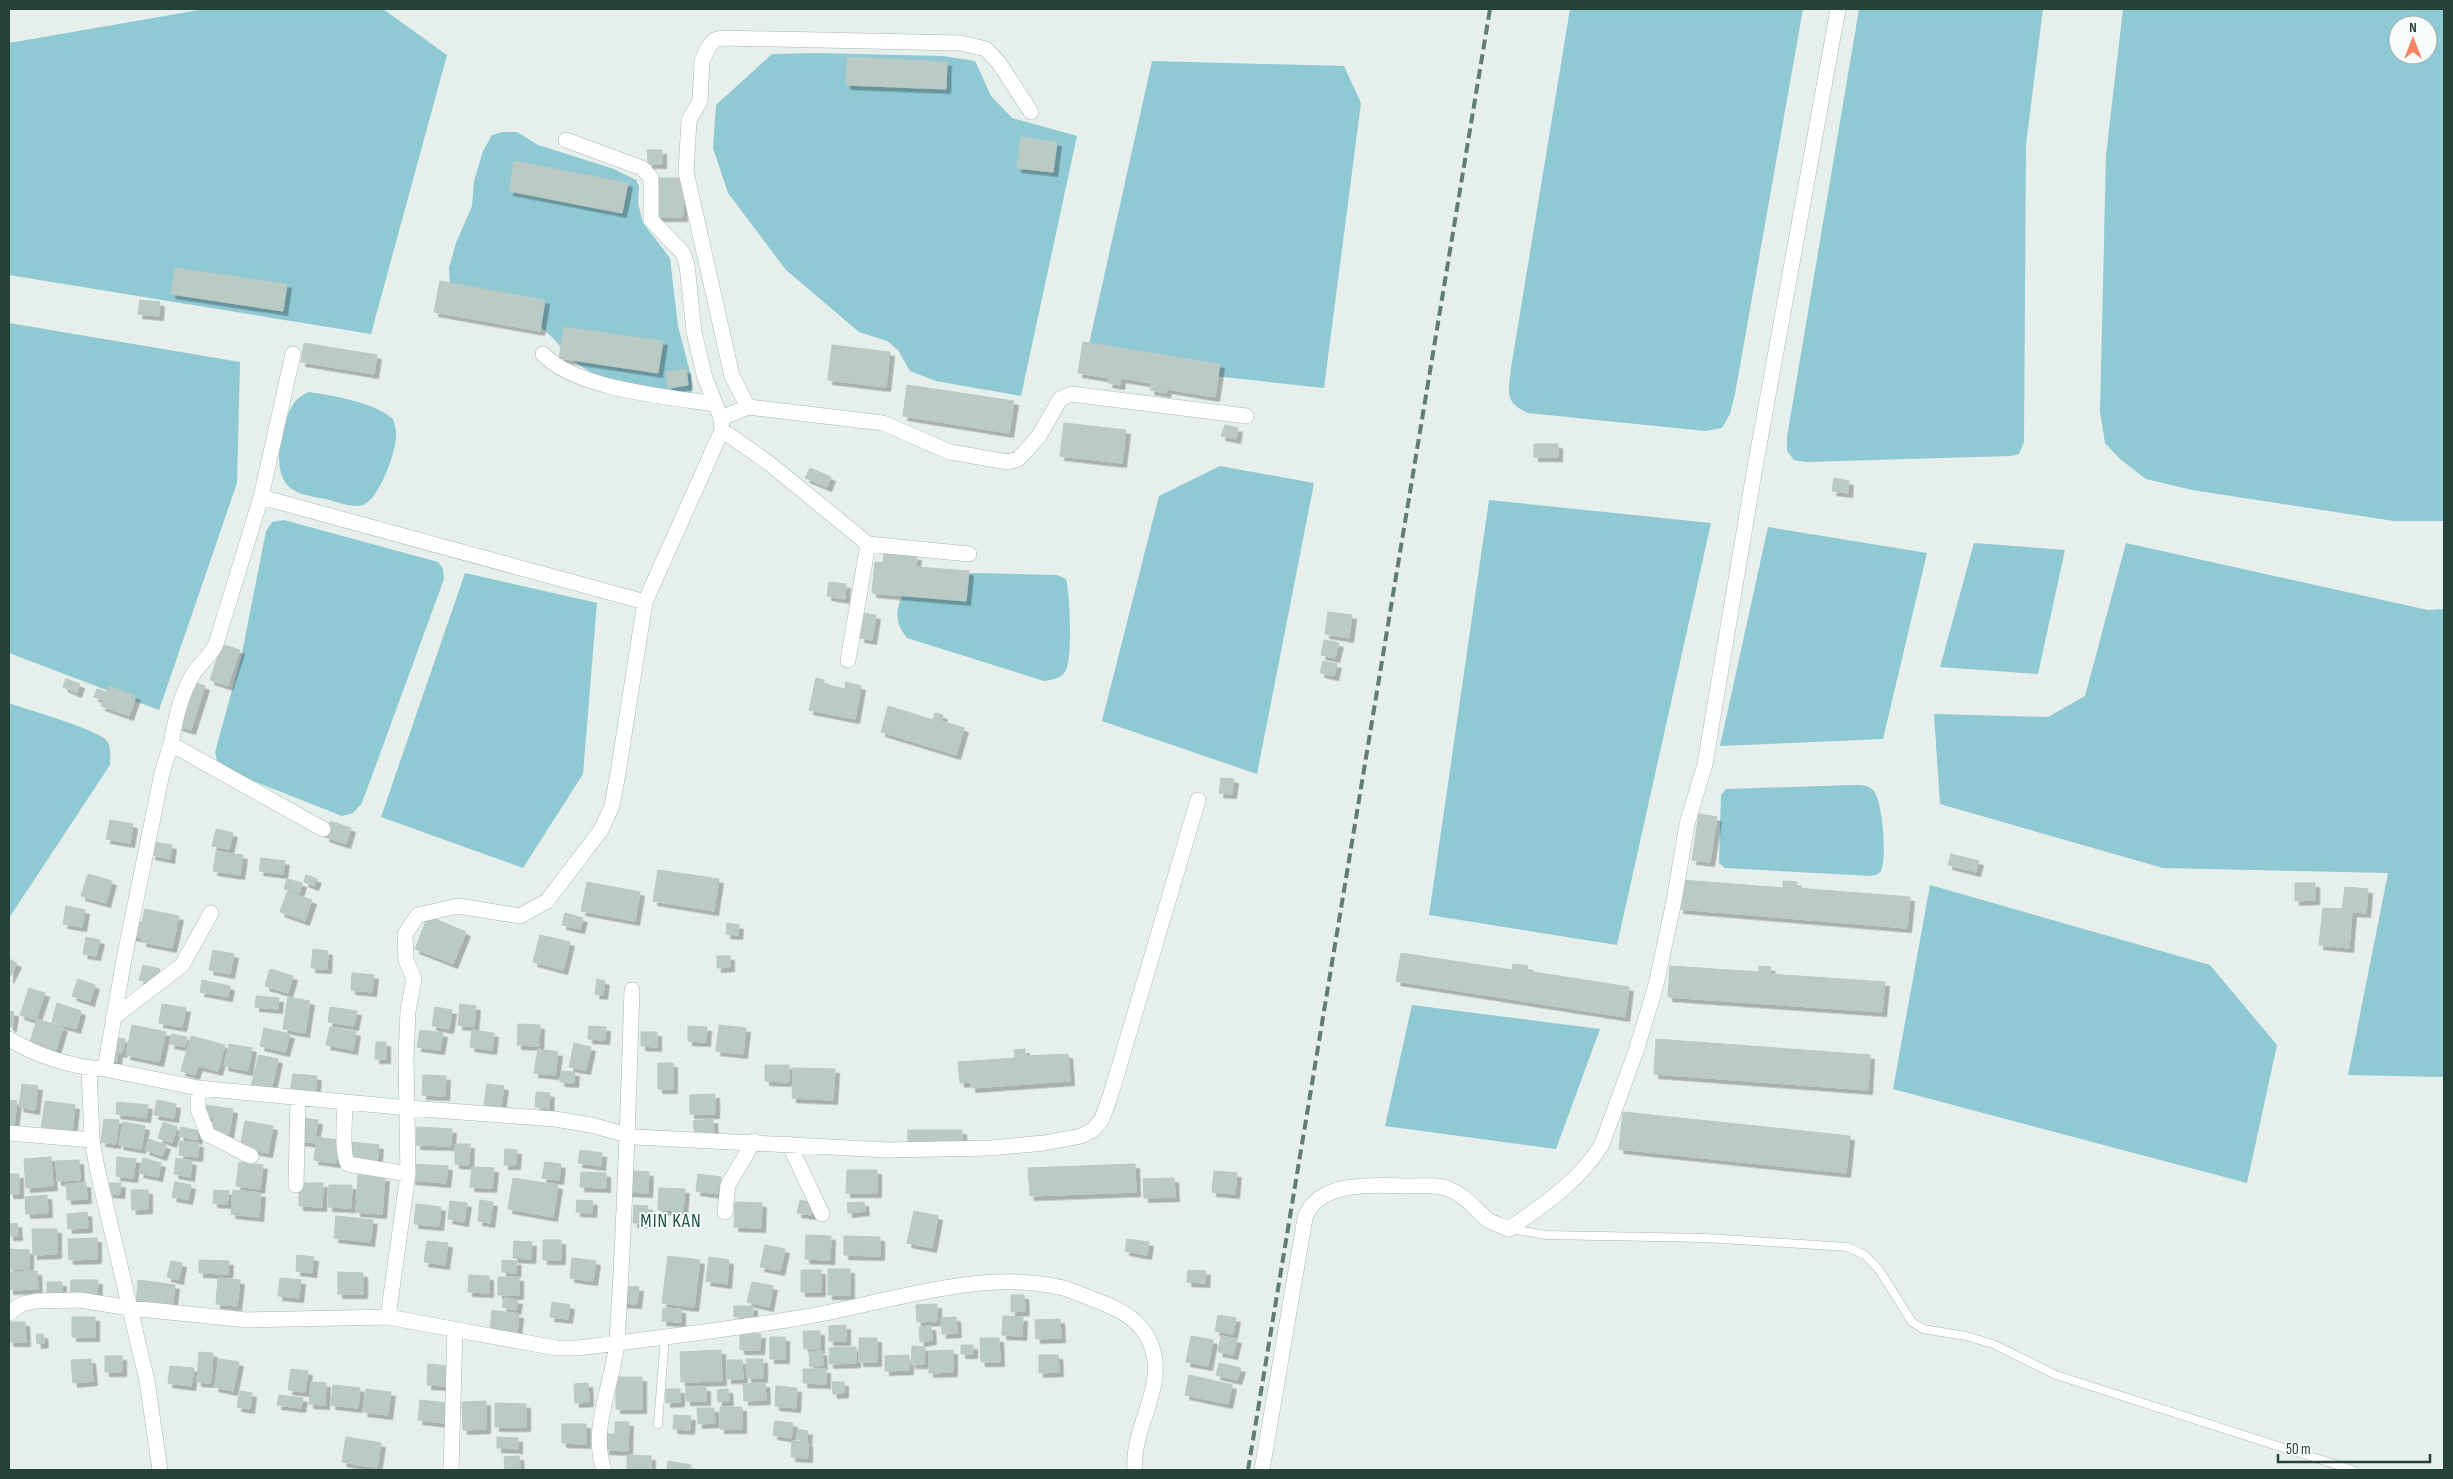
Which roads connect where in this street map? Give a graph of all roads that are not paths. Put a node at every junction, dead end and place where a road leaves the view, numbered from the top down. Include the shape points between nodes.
1 (1838, 9) edge
2 (1031, 112) dead end
3 (566, 140) dead end
4 (292, 354) dead end
5 (543, 354) dead end
6 (715, 404) junction
7 (748, 407) junction
8 (1246, 416) dead end
9 (721, 424) junction
10 (260, 497) junction
11 (868, 544) junction
12 (970, 554) dead end
13 (645, 602) junction
14 (848, 660) dead end
15 (171, 744) junction
16 (1198, 800) dead end
17 (323, 829) dead end
18 (211, 913) dead end
19 (632, 990) dead end
20 (113, 1018) junction
21 (9, 1039) edge
22 (89, 1068) junction
23 (104, 1069) junction
24 (198, 1088) junction
25 (298, 1098) junction
26 (345, 1102) junction
27 (408, 1108) junction
28 (9, 1133) edge
29 (627, 1135) junction
30 (92, 1140) junction
31 (754, 1141) junction
32 (789, 1144) junction
33 (251, 1156) dead end
34 (408, 1174) junction
35 (296, 1185) dead end
36 (725, 1212) dead end
37 (822, 1214) dead end
38 (1509, 1229) junction
39 (130, 1308) junction
40 (9, 1313) edge
41 (388, 1317) junction
42 (455, 1329) junction
43 (665, 1337) junction
44 (617, 1343) junction
45 (658, 1424) dead end
46 (160, 1470) edge
47 (451, 1470) edge
48 (604, 1470) edge
49 (1135, 1470) edge
50 (1262, 1470) edge
51 (2353, 1470) edge

1 - 38 street via 1705,764 1687,824 1656,985 1636,1051 1594,1158 1550,1200
2 - 7 street via 986,49 961,43 714,40 702,61 700,101 689,120 686,172 732,376
3 - 6 street via 642,168 651,178 651,220 685,259 694,332
4 - 10 street
5 - 6 street via 551,363 634,392
6 - 9 street
7 - 8 street via 883,423 950,452 1008,462 1024,453 1039,436 1060,399 1071,394
7 - 9 street
9 - 11 street
9 - 13 street
10 - 13 street
10 - 15 street via 216,644 192,675 176,717
11 - 12 street
11 - 14 street
13 - 27 street via 612,806 601,830 547,901 531,911 510,916 458,906 418,915 405,934 406,960 414,979 408,1012
15 - 17 street
15 - 20 street via 162,773
16 - 32 street via 1111,1094 1102,1118 1093,1130 1081,1136 1044,1143 991,1148 888,1150
18 - 20 street via 182,965
19 - 29 street
20 - 23 street
21 - 22 street via 45,1056
22 - 23 street
22 - 30 street
23 - 24 street
24 - 25 street
24 - 33 street via 198,1109 208,1135
25 - 26 street
25 - 35 street
26 - 27 street
26 - 34 street via 345,1154 348,1164
27 - 29 street via 555,1119
27 - 34 street
28 - 30 street
29 - 31 street
29 - 44 street
30 - 39 street
31 - 32 street
31 - 36 street via 728,1185
32 - 37 street
34 - 41 street
38 - 50 street via 1490,1221 1473,1204 1447,1188 1368,1185 1337,1190 1316,1200 1305,1218
38 - 51 lane via 1546,1235 1706,1238 1847,1248 1870,1260 1912,1322 1922,1329 1994,1344 2056,1375
39 - 40 street via 80,1300 36,1301 22,1304
39 - 41 street via 247,1320
39 - 46 street via 147,1380
41 - 42 street
42 - 44 street via 556,1348
42 - 47 street
43 - 44 street
43 - 45 lane
43 - 49 street via 808,1317 923,1292 987,1284 1062,1288 1111,1306 1137,1322 1150,1342 1157,1366 1155,1386 1134,1457
44 - 48 street via 599,1434 598,1455

